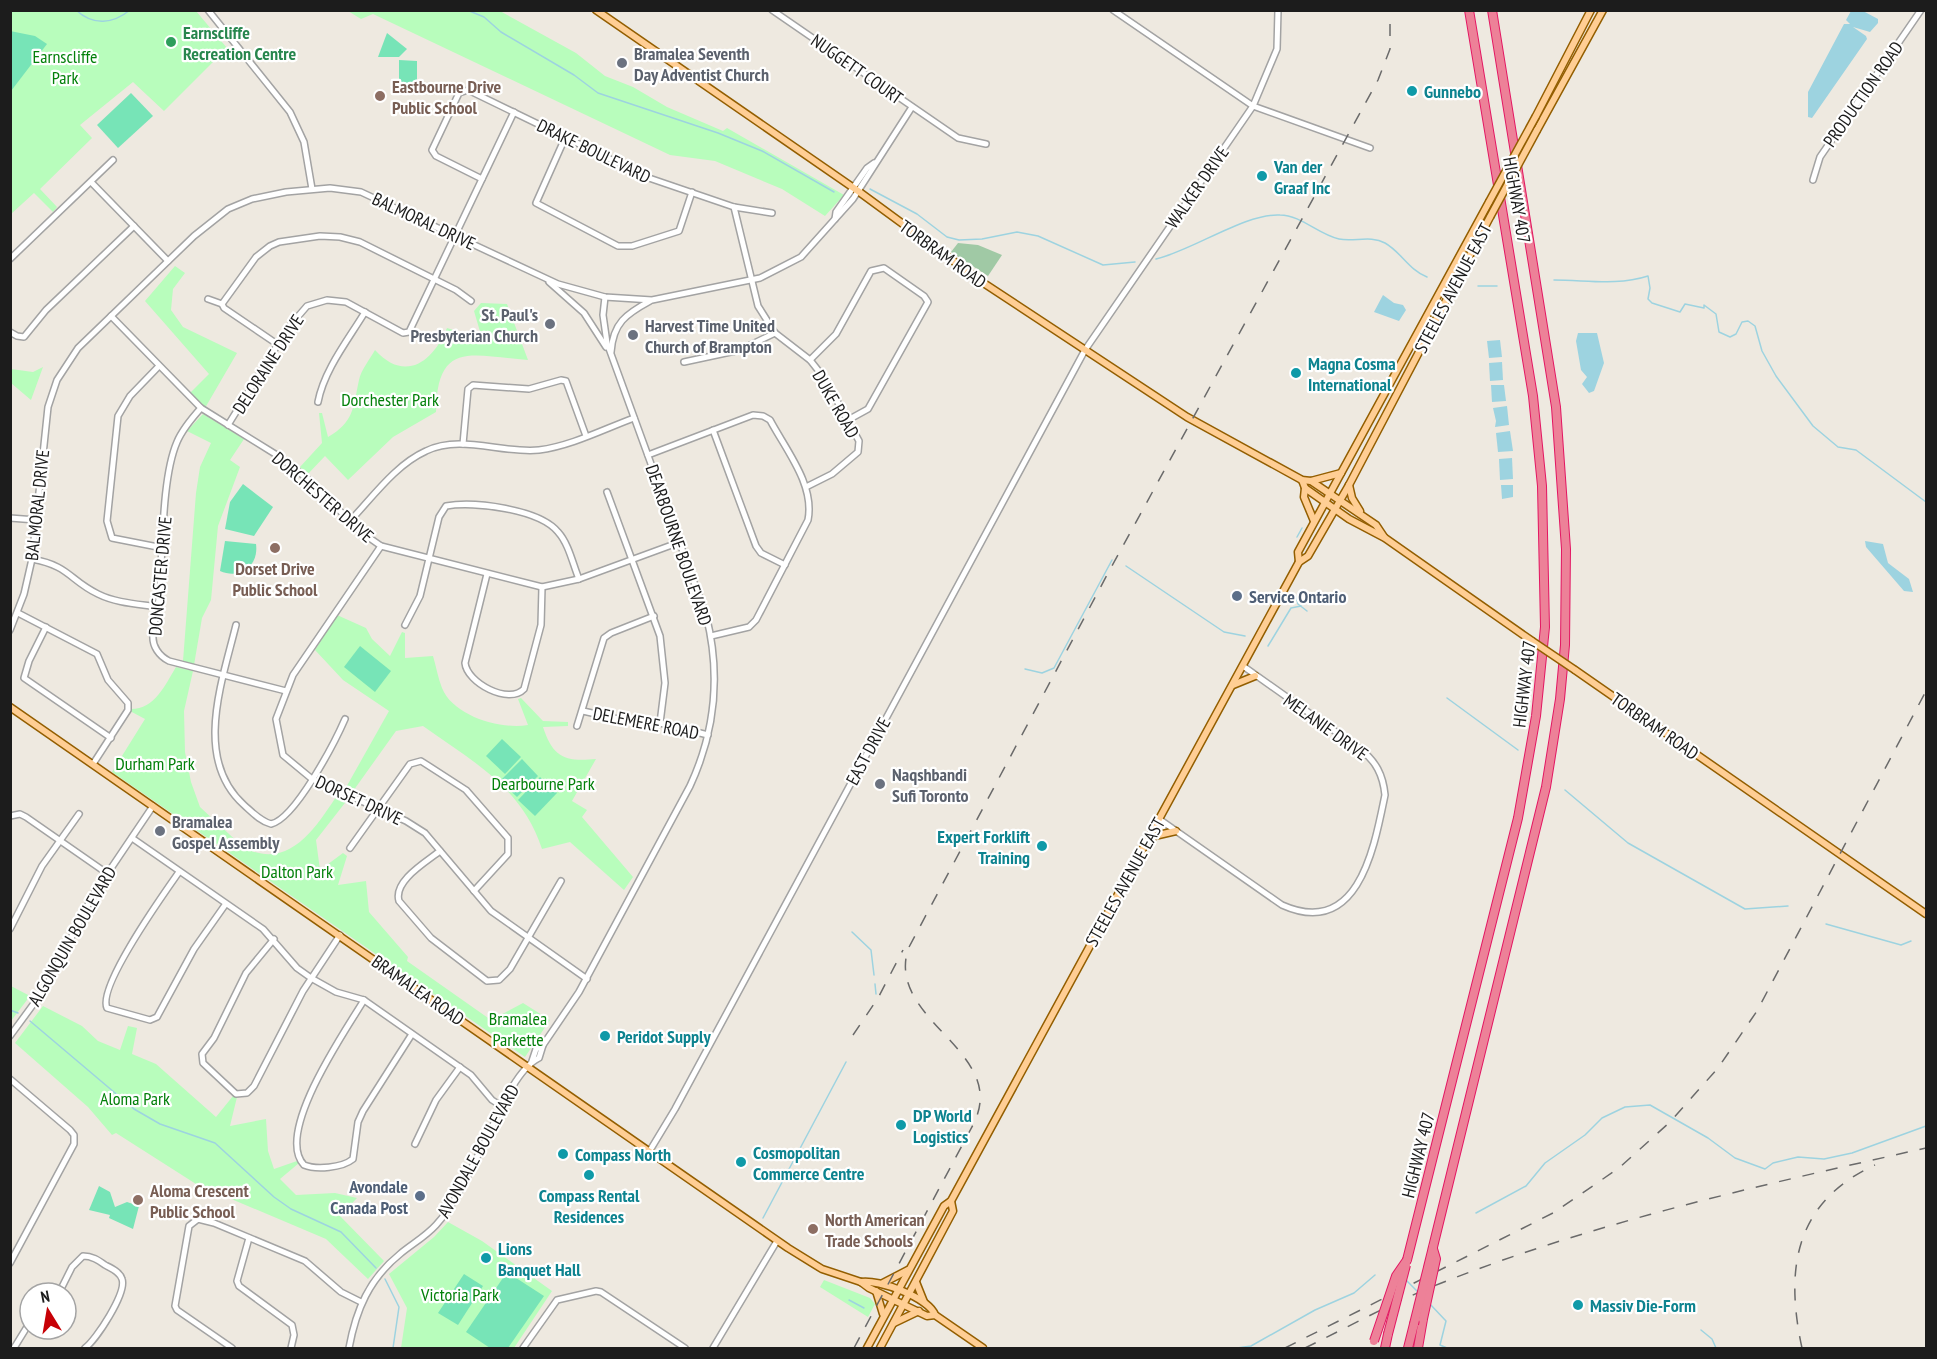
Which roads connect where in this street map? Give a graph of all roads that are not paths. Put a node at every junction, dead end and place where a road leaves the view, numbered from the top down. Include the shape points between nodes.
1 (208, 10) edge
2 (596, 10) edge
3 (772, 10) edge
4 (1113, 10) edge
5 (1278, 10) edge
6 (1469, 10) edge
7 (1492, 10) edge
8 (1592, 10) edge
9 (1603, 10) edge
10 (1921, 10) edge
11 (1253, 106) junction
12 (912, 107) junction
13 (514, 112) junction
14 (566, 138) junction
15 (986, 144) dead end
16 (1370, 148) dead end
17 (113, 160) dead end
18 (482, 179) junction
19 (1813, 180) dead end
20 (91, 182) junction
21 (312, 189) junction
22 (856, 190) junction
23 (692, 192) junction
24 (734, 207) junction
25 (772, 213) dead end
26 (134, 226) junction
27 (455, 235) junction
28 (10, 259) edge
29 (168, 261) junction
30 (433, 278) junction
31 (543, 278) junction
32 (751, 280) junction
33 (605, 297) junction
34 (208, 299) dead end
35 (652, 300) junction
36 (471, 301) dead end
37 (222, 304) junction
38 (364, 312) junction
39 (111, 316) junction
40 (10, 332) edge
41 (775, 333) junction
42 (277, 344) junction
43 (1085, 350) junction
44 (611, 356) junction
45 (810, 360) junction
46 (684, 362) dead end
47 (159, 366) junction
48 (318, 402) dead end
49 (201, 408) junction
50 (634, 418) junction
51 (848, 420) junction
52 (228, 425) junction
53 (713, 430) junction
54 (586, 436) junction
55 (463, 444) junction
56 (648, 455) junction
57 (1341, 473) junction
58 (1302, 480) junction
59 (1311, 481) junction
60 (1349, 485) junction
61 (806, 487) junction
62 (1305, 488) junction
63 (607, 492) dead end
64 (1330, 494) junction
65 (1340, 500) junction
66 (1325, 502) junction
67 (1335, 509) junction
68 (1364, 516) junction
69 (10, 518) edge
70 (36, 520) junction
71 (1314, 521) junction
72 (349, 522) junction
73 (1384, 537) junction
74 (680, 542) junction
75 (381, 546) junction
76 (163, 548) junction
77 (32, 559) junction
78 (428, 559) junction
79 (633, 559) junction
80 (1299, 562) junction
81 (785, 565) junction
82 (487, 574) junction
83 (579, 579) junction
84 (542, 587) junction
85 (158, 607) junction
86 (18, 613) junction
87 (654, 616) junction
88 (236, 625) dead end
89 (405, 625) dead end
90 (46, 627) junction
91 (10, 630) edge
92 (711, 636) junction
93 (1243, 666) junction
94 (224, 676) junction
95 (1255, 676) junction
96 (1233, 685) junction
97 (286, 691) junction
98 (10, 707) edge
99 (583, 711) junction
100 (345, 719) dead end
101 (660, 723) junction
102 (577, 726) dead end
103 (708, 735) junction
104 (111, 738) junction
105 (93, 764) junction
106 (312, 779) junction
107 (153, 806) junction
108 (378, 808) junction
109 (79, 814) dead end
110 (10, 816) edge
111 (1159, 819) junction
112 (1176, 831) junction
113 (1150, 837) junction
114 (132, 838) junction
115 (61, 840) junction
116 (350, 848) dead end
117 (440, 851) junction
118 (179, 872) junction
119 (108, 873) junction
120 (561, 881) dead end
121 (474, 891) junction
122 (225, 905) junction
123 (1926, 914) edge
124 (10, 929) edge
125 (340, 935) junction
126 (274, 939) junction
127 (530, 939) junction
128 (311, 978) junction
129 (587, 979) junction
130 (364, 1000) junction
131 (412, 1034) junction
132 (10, 1035) edge
133 (530, 1064) junction
134 (460, 1066) junction
135 (10, 1079) edge
136 (503, 1107) junction
137 (415, 1144) dead end
138 (649, 1152) junction
139 (951, 1201) junction
140 (249, 1238) junction
141 (777, 1241) junction
142 (1433, 1247) junction
143 (1407, 1260) junction
144 (10, 1263) edge
145 (909, 1270) junction
146 (65, 1281) edge
147 (861, 1282) junction
148 (916, 1282) junction
149 (883, 1283) junction
150 (876, 1290) junction
151 (898, 1290) junction
152 (909, 1295) junction
153 (893, 1298) junction
154 (361, 1302) junction
155 (904, 1303) junction
156 (925, 1303) junction
157 (919, 1311) junction
158 (883, 1314) junction
159 (935, 1315) junction
160 (893, 1323) junction
161 (1373, 1345) edge
162 (85, 1348) edge
163 (232, 1348) edge
164 (291, 1348) edge
165 (349, 1348) edge
166 (523, 1348) edge
167 (685, 1348) edge
168 (713, 1348) edge
169 (867, 1348) edge
170 (880, 1348) edge
171 (983, 1348) edge
172 (1385, 1348) edge
173 (1408, 1348) edge
174 (1418, 1348) edge

1 - 21 street via 290,112 304,142
2 - 22 main road, TORBRAM ROAD
3 - 12 street, NUGGETT COURT
4 - 11 street
5 - 11 street, WALKER DRIVE via 1277,49
6 - 143 highway, HIGHWAY 407 via 1533,396 1542,486 1545,627 1536,716 1518,818
7 - 142 highway, HIGHWAY 407 via 1556,406 1566,549 1565,645 1546,787
8 - 57 main road, STEELES AVENUE EAST, bridge
9 - 60 main road, STEELES AVENUE EAST, bridge
10 - 19 street, PRODUCTION ROAD via 1820,157
11 - 16 street
11 - 43 street, WALKER DRIVE
12 - 15 street, NUGGETT COURT via 958,138
12 - 22 street, BALMORAL DRIVE
13 - 14 street, DRAKE BOULEVARD
13 - 18 street
13 - 18 street, DRAKE BOULEVARD via 463,91 433,146 433,154
14 - 23 street, DRAKE BOULEVARD via 649,178
14 - 23 street via 536,203 618,246 632,246 679,231
17 - 20 street
18 - 27 street
20 - 26 street
20 - 28 street
21 - 27 street, BALMORAL DRIVE via 361,192
21 - 29 street, BALMORAL DRIVE via 252,198 204,227
22 - 32 street, BALMORAL DRIVE via 801,257
22 - 43 main road, TORBRAM ROAD via 982,282
23 - 24 street, DRAKE BOULEVARD
24 - 25 street, DRAKE BOULEVARD
24 - 32 street
26 - 29 street
26 - 40 street via 24,336
27 - 30 street, DELORAINE DRIVE
27 - 31 street, BALMORAL DRIVE
29 - 39 street, BALMORAL DRIVE
30 - 36 street
30 - 37 street via 351,239 331,236 290,240 260,253
30 - 38 street, DELORAINE DRIVE via 407,333
31 - 33 street, BALMORAL DRIVE
31 - 44 street via 584,313
32 - 35 street, BALMORAL DRIVE
32 - 41 street, DUKE ROAD via 758,306
33 - 35 street, BALMORAL DRIVE
33 - 44 street, DEARBOURNE BOULEVARD via 603,322
34 - 37 street
35 - 44 street via 621,319 613,335
37 - 42 street
38 - 42 street, DELORAINE DRIVE via 337,300 316,303 301,310
38 - 48 street via 320,390
39 - 47 street, DORCHESTER DRIVE
39 - 70 street, BALMORAL DRIVE via 67,363 52,394
41 - 45 street, DUKE ROAD
41 - 46 street via 740,350
42 - 52 street, DELORAINE DRIVE
43 - 58 main road, TORBRAM ROAD via 1187,417
43 - 138 street, EAST DRIVE
44 - 50 street, DEARBOURNE BOULEVARD
45 - 51 street, DUKE ROAD
45 - 51 street via 836,334 871,271 877,267 884,268 928,302 868,409
47 - 49 street, DORCHESTER DRIVE
47 - 76 street via 130,396 118,416 107,521 112,538
49 - 52 street, DORCHESTER DRIVE
49 - 76 street, DONCASTER DRIVE via 177,442 169,476
50 - 54 street
50 - 56 street, DEARBOURNE BOULEVARD
51 - 61 street, DUKE ROAD via 859,441 858,452 832,474
52 - 72 street, DORCHESTER DRIVE via 300,472
53 - 56 street
53 - 61 street via 753,415 770,420
53 - 81 street via 756,546 761,553
54 - 55 street via 536,450
54 - 55 street via 567,381 529,389 473,385 468,389
55 - 72 street via 420,454
56 - 74 street, DEARBOURNE BOULEVARD
57 - 59 main road
57 - 64 main road, STEELES AVENUE EAST
58 - 59 main road, TORBRAM ROAD
58 - 62 main road
59 - 64 main road, TORBRAM ROAD
60 - 65 main road, STEELES AVENUE EAST
60 - 68 main road via 1355,506
61 - 81 street via 811,505 808,520
62 - 66 main road, TORBRAM ROAD
62 - 71 main road via 1304,498
63 - 79 street
64 - 65 main road, TORBRAM ROAD
64 - 66 main road, STEELES AVENUE EAST
65 - 67 main road, STEELES AVENUE EAST
65 - 68 main road, TORBRAM ROAD
66 - 67 main road, TORBRAM ROAD
66 - 71 main road, STEELES AVENUE EAST
67 - 73 main road, TORBRAM ROAD via 1367,531
67 - 80 main road, STEELES AVENUE EAST via 1308,556
68 - 73 main road, TORBRAM ROAD
69 - 70 street
70 - 77 street, BALMORAL DRIVE
71 - 80 main road, STEELES AVENUE EAST via 1298,552
72 - 75 street, DORCHESTER DRIVE
73 - 123 main road, TORBRAM ROAD, bridge
74 - 79 street, DORCHESTER DRIVE
74 - 92 street, DEARBOURNE BOULEVARD
75 - 78 street, DORCHESTER DRIVE
75 - 97 street, DORSET DRIVE via 298,666
76 - 85 street, DONCASTER DRIVE
77 - 85 street via 60,566 106,598
77 - 86 street, BALMORAL DRIVE
78 - 82 street, DORCHESTER DRIVE
78 - 83 street via 439,517 446,506 499,508 533,515 555,528
78 - 89 street via 420,596
79 - 83 street, DORCHESTER DRIVE
79 - 87 street
80 - 93 main road, STEELES AVENUE EAST
81 - 92 street via 749,627
82 - 84 street, DORCHESTER DRIVE
82 - 84 street via 466,671 473,680 507,696 524,689 541,625
83 - 84 street, DORCHESTER DRIVE
85 - 94 street, DONCASTER DRIVE via 153,636 158,653 163,658
86 - 90 street
86 - 91 street, BALMORAL DRIVE
87 - 99 street via 604,638
87 - 101 street via 665,662
88 - 94 street
90 - 104 street via 97,654 108,680 127,700 128,710
90 - 104 street via 24,678
92 - 103 street, DEARBOURNE BOULEVARD via 714,691
93 - 95 street, MELANIE DRIVE
93 - 96 main road, STEELES AVENUE EAST
94 - 97 street, DONCASTER DRIVE
94 - 106 street via 216,707 215,738 226,785 234,796 263,821 275,823
95 - 96 main road
95 - 112 street, MELANIE DRIVE via 1360,749 1378,768 1385,795 1360,882 1348,899 1330,910 1294,911
96 - 111 main road, STEELES AVENUE EAST
97 - 106 street, DORSET DRIVE via 276,719 280,750 286,760
98 - 105 main road, BRAMALEA ROAD
99 - 101 street, DELEMERE ROAD via 618,720
99 - 102 street
100 - 106 street
101 - 103 street, DELEMERE ROAD
103 - 129 street, DEARBOURNE BOULEVARD via 690,786
104 - 105 street
105 - 107 main road, BRAMALEA ROAD
106 - 108 street, DORSET DRIVE
107 - 114 street, ALGONQUIN BOULEVARD
107 - 125 main road, BRAMALEA ROAD
108 - 116 street
108 - 117 street, DORSET DRIVE via 419,829
108 - 121 street via 414,761 421,760 465,790 510,842 508,854
109 - 115 street
110 - 115 street via 20,814
111 - 112 street, MELANIE DRIVE
111 - 113 main road, STEELES AVENUE EAST
112 - 113 main road
113 - 139 main road, STEELES AVENUE EAST
114 - 118 street
114 - 119 street, ALGONQUIN BOULEVARD
115 - 119 street
115 - 124 street via 42,866
117 - 121 street, DORSET DRIVE
117 - 127 street via 404,882 398,896 431,938 481,977 494,981 504,977
118 - 122 street
118 - 122 street via 142,924 105,998 107,1008 150,1020 158,1017 194,950
119 - 132 street, ALGONQUIN BOULEVARD via 46,987
120 - 127 street
121 - 127 street, DORSET DRIVE via 491,911
122 - 126 street
125 - 128 street
125 - 133 main road, BRAMALEA ROAD
126 - 128 street via 297,968
126 - 128 street via 246,973 202,1054 202,1063 236,1094 247,1093 254,1086
127 - 129 street, DORSET DRIVE
128 - 130 street via 336,992
129 - 133 street, DEARBOURNE BOULEVARD via 543,1045 536,1049
130 - 131 street
130 - 131 street via 300,1116 298,1152 304,1165 343,1165 353,1160 363,1111
131 - 134 street
133 - 136 street, AVONDALE BOULEVARD
133 - 138 main road, BRAMALEA ROAD
134 - 136 street
134 - 137 street via 436,1100
135 - 144 street via 70,1130 74,1144
136 - 154 street, AVONDALE BOULEVARD via 444,1215 421,1239 388,1263
138 - 141 main road, BRAMALEA ROAD
139 - 145 main road, STEELES AVENUE EAST via 944,1206
139 - 148 main road, STEELES AVENUE EAST via 953,1211
140 - 154 street via 305,1261 341,1292
140 - 163 street via 202,1219 191,1223 174,1301 177,1310
140 - 164 street via 237,1281 292,1325
141 - 147 main road, BRAMALEA ROAD via 822,1269
141 - 168 street
142 - 173 highway, HIGHWAY 407, bridge
142 - 174 highway, bridge via 1436,1259
143 - 161 highway, bridge via 1396,1276
143 - 172 highway, HIGHWAY 407, bridge
145 - 149 main road
145 - 151 main road, STEELES AVENUE EAST
146 - 162 street via 83,1256 93,1257 122,1278 123,1288 97,1338
147 - 149 main road, BRAMALEA ROAD
147 - 150 main road, BRAMALEA ROAD
148 - 152 main road, STEELES AVENUE EAST
148 - 156 main road
149 - 151 main road, BRAMALEA ROAD
150 - 153 main road, BRAMALEA ROAD
150 - 158 main road
151 - 152 main road, BRAMALEA ROAD
151 - 153 main road, STEELES AVENUE EAST
152 - 155 main road, STEELES AVENUE EAST
152 - 156 main road, BRAMALEA ROAD
153 - 155 main road, BRAMALEA ROAD
153 - 158 main road, STEELES AVENUE EAST
154 - 165 street, AVONDALE BOULEVARD
155 - 157 main road, BRAMALEA ROAD
155 - 160 main road, STEELES AVENUE EAST
156 - 159 main road, BRAMALEA ROAD
157 - 159 main road, BRAMALEA ROAD
157 - 160 main road
158 - 169 main road, STEELES AVENUE EAST
159 - 171 main road, BRAMALEA ROAD
160 - 170 main road, STEELES AVENUE EAST
166 - 167 street via 557,1300 596,1291

